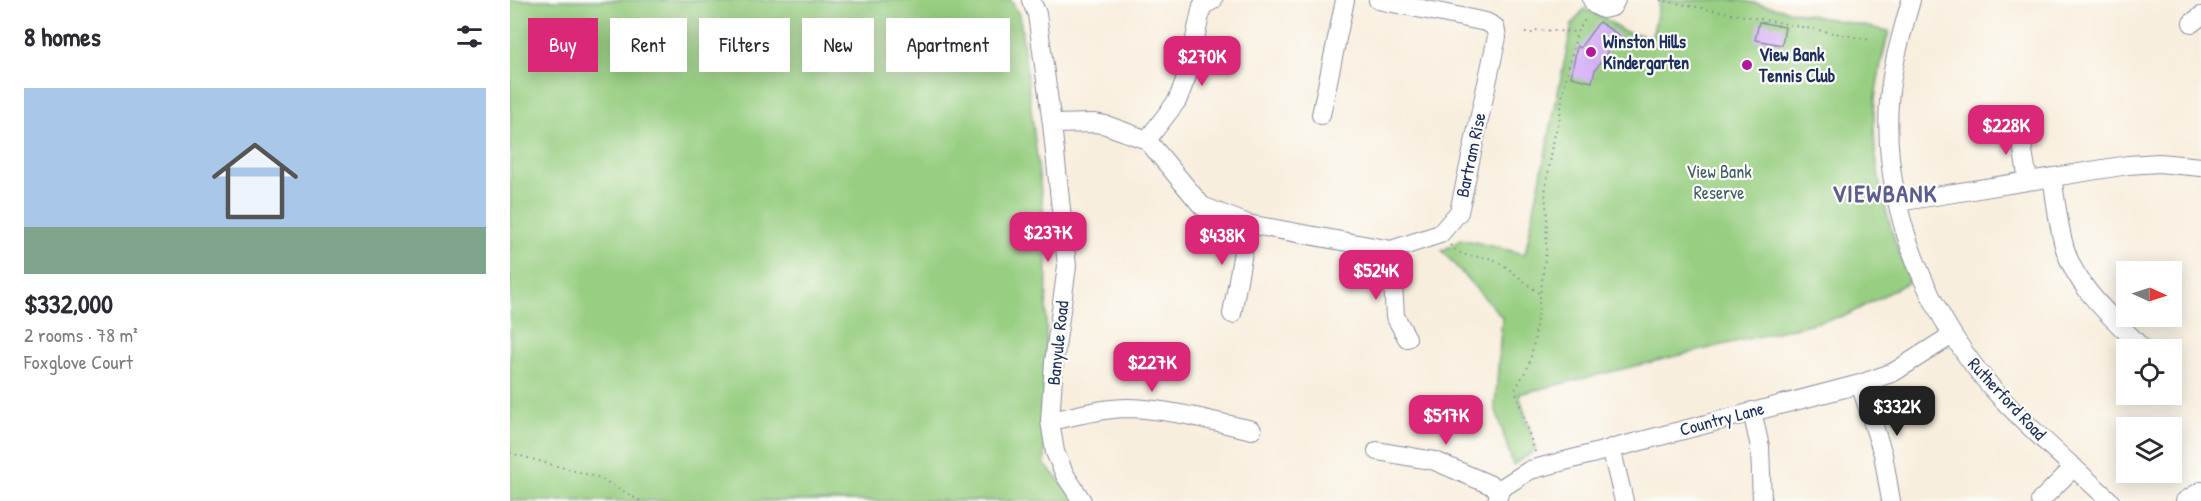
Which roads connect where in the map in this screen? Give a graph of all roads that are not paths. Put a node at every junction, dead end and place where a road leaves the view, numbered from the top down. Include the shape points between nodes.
1 (1031, 0) edge
2 (1346, 0) edge
3 (1378, 0) edge
4 (1616, 0) edge
5 (1911, 0) edge
6 (1204, 2) edge
7 (1596, 4) edge
8 (1321, 115) dead end
9 (1052, 124) junction
10 (2019, 126) dead end
11 (1147, 140) junction
12 (2201, 167) edge
13 (2052, 177) junction
14 (2028, 180) junction
15 (1898, 202) junction
16 (1248, 224) junction
17 (1391, 250) junction
18 (1232, 314) dead end
19 (1952, 335) junction
20 (1407, 338) dead end
21 (2133, 339) edge
22 (1860, 384) junction
23 (1752, 411) junction
24 (1050, 421) junction
25 (1252, 430) dead end
26 (1611, 448) junction
27 (1377, 451) dead end
28 (2074, 467) junction
29 (2201, 491) edge
30 (1498, 495) edge
31 (1082, 501) edge
32 (1624, 501) edge
33 (1762, 501) edge
34 (1891, 501) edge
35 (2040, 501) edge
36 (2110, 501) edge
37 (2185, 501) edge

1 - 9 street, Banyule Road via 1038,14
2 - 8 street
3 - 17 street, Bartram Rise via 1501,26 1458,212 1440,234
4 - 7 street via 1608,9
5 - 15 street, Rutherford Road via 1889,101 1890,153
6 - 11 street via 1177,101
9 - 11 street via 1095,123
9 - 24 street, Banyule Road via 1067,266
10 - 14 street
11 - 16 street via 1202,206
12 - 13 street via 2128,165
13 - 14 street
13 - 21 street via 2063,239 2073,267 2095,299
14 - 15 street
15 - 19 street, Rutherford Road via 1922,276
16 - 17 street
16 - 18 street
17 - 20 street via 1395,316
19 - 22 street, Country Lane via 1894,372
19 - 28 street, Rutherford Road via 2000,398
22 - 23 street, Country Lane
22 - 34 street via 1883,454
23 - 26 street, Country Lane
23 - 33 street via 1760,447
24 - 25 street via 1128,408
24 - 31 street, Banyule Road via 1054,452
26 - 30 street, Country Lane via 1530,470
26 - 32 street
27 - 30 street via 1435,461
28 - 35 street
28 - 36 street, Rutherford Road
29 - 37 street

